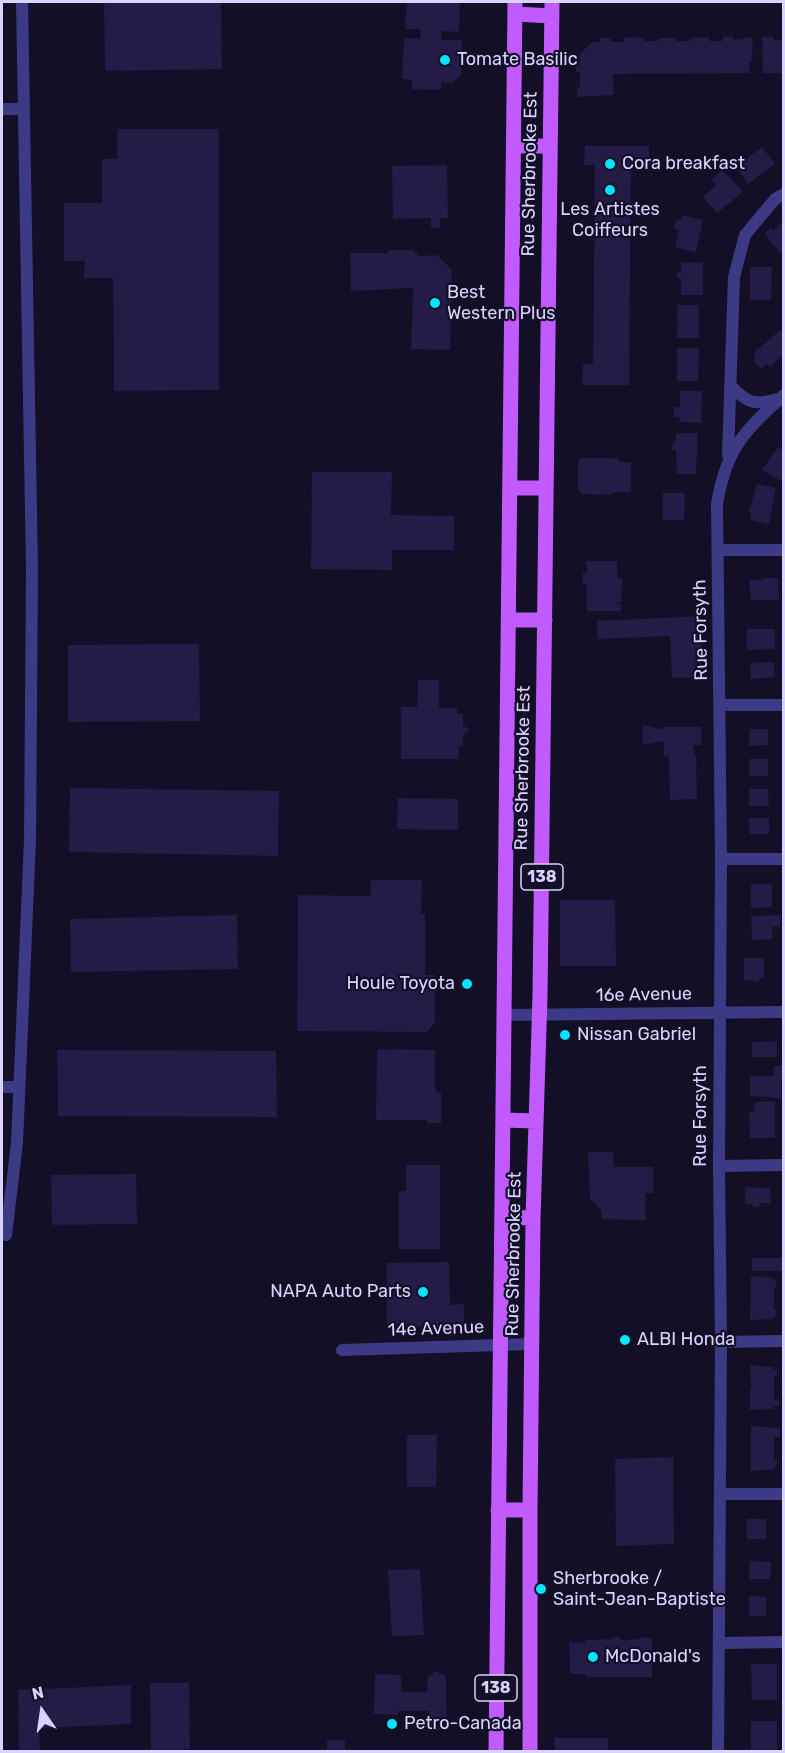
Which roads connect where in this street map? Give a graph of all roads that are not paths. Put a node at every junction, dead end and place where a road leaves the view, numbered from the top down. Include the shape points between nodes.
1 (22, 2) edge
2 (515, 8) edge
3 (552, 9) edge
4 (2, 109) edge
5 (22, 109) junction
6 (514, 146) junction
7 (550, 146) junction
8 (783, 194) edge
9 (730, 385) junction
10 (782, 397) edge
11 (728, 459) junction
12 (510, 488) junction
13 (546, 488) junction
14 (718, 550) junction
15 (783, 550) edge
16 (508, 620) junction
17 (544, 620) junction
18 (720, 705) junction
19 (783, 705) edge
20 (721, 859) junction
21 (783, 859) edge
22 (719, 1012) junction
23 (783, 1012) edge
24 (540, 1014) junction
25 (504, 1015) junction
26 (2, 1087) edge
27 (19, 1087) junction
28 (503, 1120) junction
29 (536, 1120) junction
30 (783, 1165) edge
31 (719, 1166) junction
32 (502, 1217) junction
33 (533, 1218) junction
34 (6, 1235) dead end
35 (783, 1341) edge
36 (721, 1342) junction
37 (532, 1344) junction
38 (501, 1345) junction
39 (342, 1350) dead end
40 (721, 1494) junction
41 (783, 1494) edge
42 (498, 1509) junction
43 (530, 1510) junction
44 (783, 1642) edge
45 (720, 1643) junction
46 (496, 1752) edge
47 (531, 1752) edge
48 (718, 1752) edge

1 - 5 street
2 - 3 main road
2 - 6 main road, Rue Sherbrooke Est / 138
3 - 7 main road, Rue Sherbrooke Est / 138
4 - 5 street
5 - 27 street via 32,591 30,840
6 - 7 main road
6 - 12 main road, Rue Sherbrooke Est / 138
7 - 13 main road, Rue Sherbrooke Est / 138
8 - 9 street via 745,235 734,277
9 - 10 street via 753,402
9 - 11 street
10 - 11 street, Rue Forsyth via 749,427
11 - 14 street, Rue Forsyth via 717,504
12 - 13 main road
12 - 16 main road, Rue Sherbrooke Est / 138
13 - 17 main road, Rue Sherbrooke Est / 138
14 - 15 street
14 - 18 street, Rue Forsyth
16 - 17 main road
16 - 25 main road, Rue Sherbrooke Est / 138
17 - 24 main road, Rue Sherbrooke Est / 138
18 - 19 street
18 - 20 street, Rue Forsyth
20 - 21 street
20 - 22 street, Rue Forsyth
22 - 23 street, 16e Avenue
22 - 24 street, 16e Avenue
22 - 31 street, Rue Forsyth
24 - 25 street, 16e Avenue
24 - 29 main road, Rue Sherbrooke Est / 138
25 - 28 main road, Rue Sherbrooke Est / 138
26 - 27 street
27 - 34 street
28 - 29 main road
28 - 32 main road, Rue Sherbrooke Est / 138
29 - 33 main road, Rue Sherbrooke Est / 138
30 - 31 street
31 - 36 street, Rue Forsyth
32 - 33 main road
32 - 38 main road, Rue Sherbrooke Est / 138
33 - 37 main road, Rue Sherbrooke Est / 138
35 - 36 street
36 - 40 street, Rue Forsyth
37 - 38 street, 14e Avenue
37 - 43 main road, Rue Sherbrooke Est / 138
38 - 39 street, 14e Avenue
38 - 42 main road, Rue Sherbrooke Est / 138
40 - 41 street
40 - 45 street, Rue Forsyth
42 - 43 main road
42 - 46 main road, Rue Sherbrooke Est / 138
43 - 47 main road, Rue Sherbrooke Est / 138
44 - 45 street
45 - 48 street, Rue Forsyth

